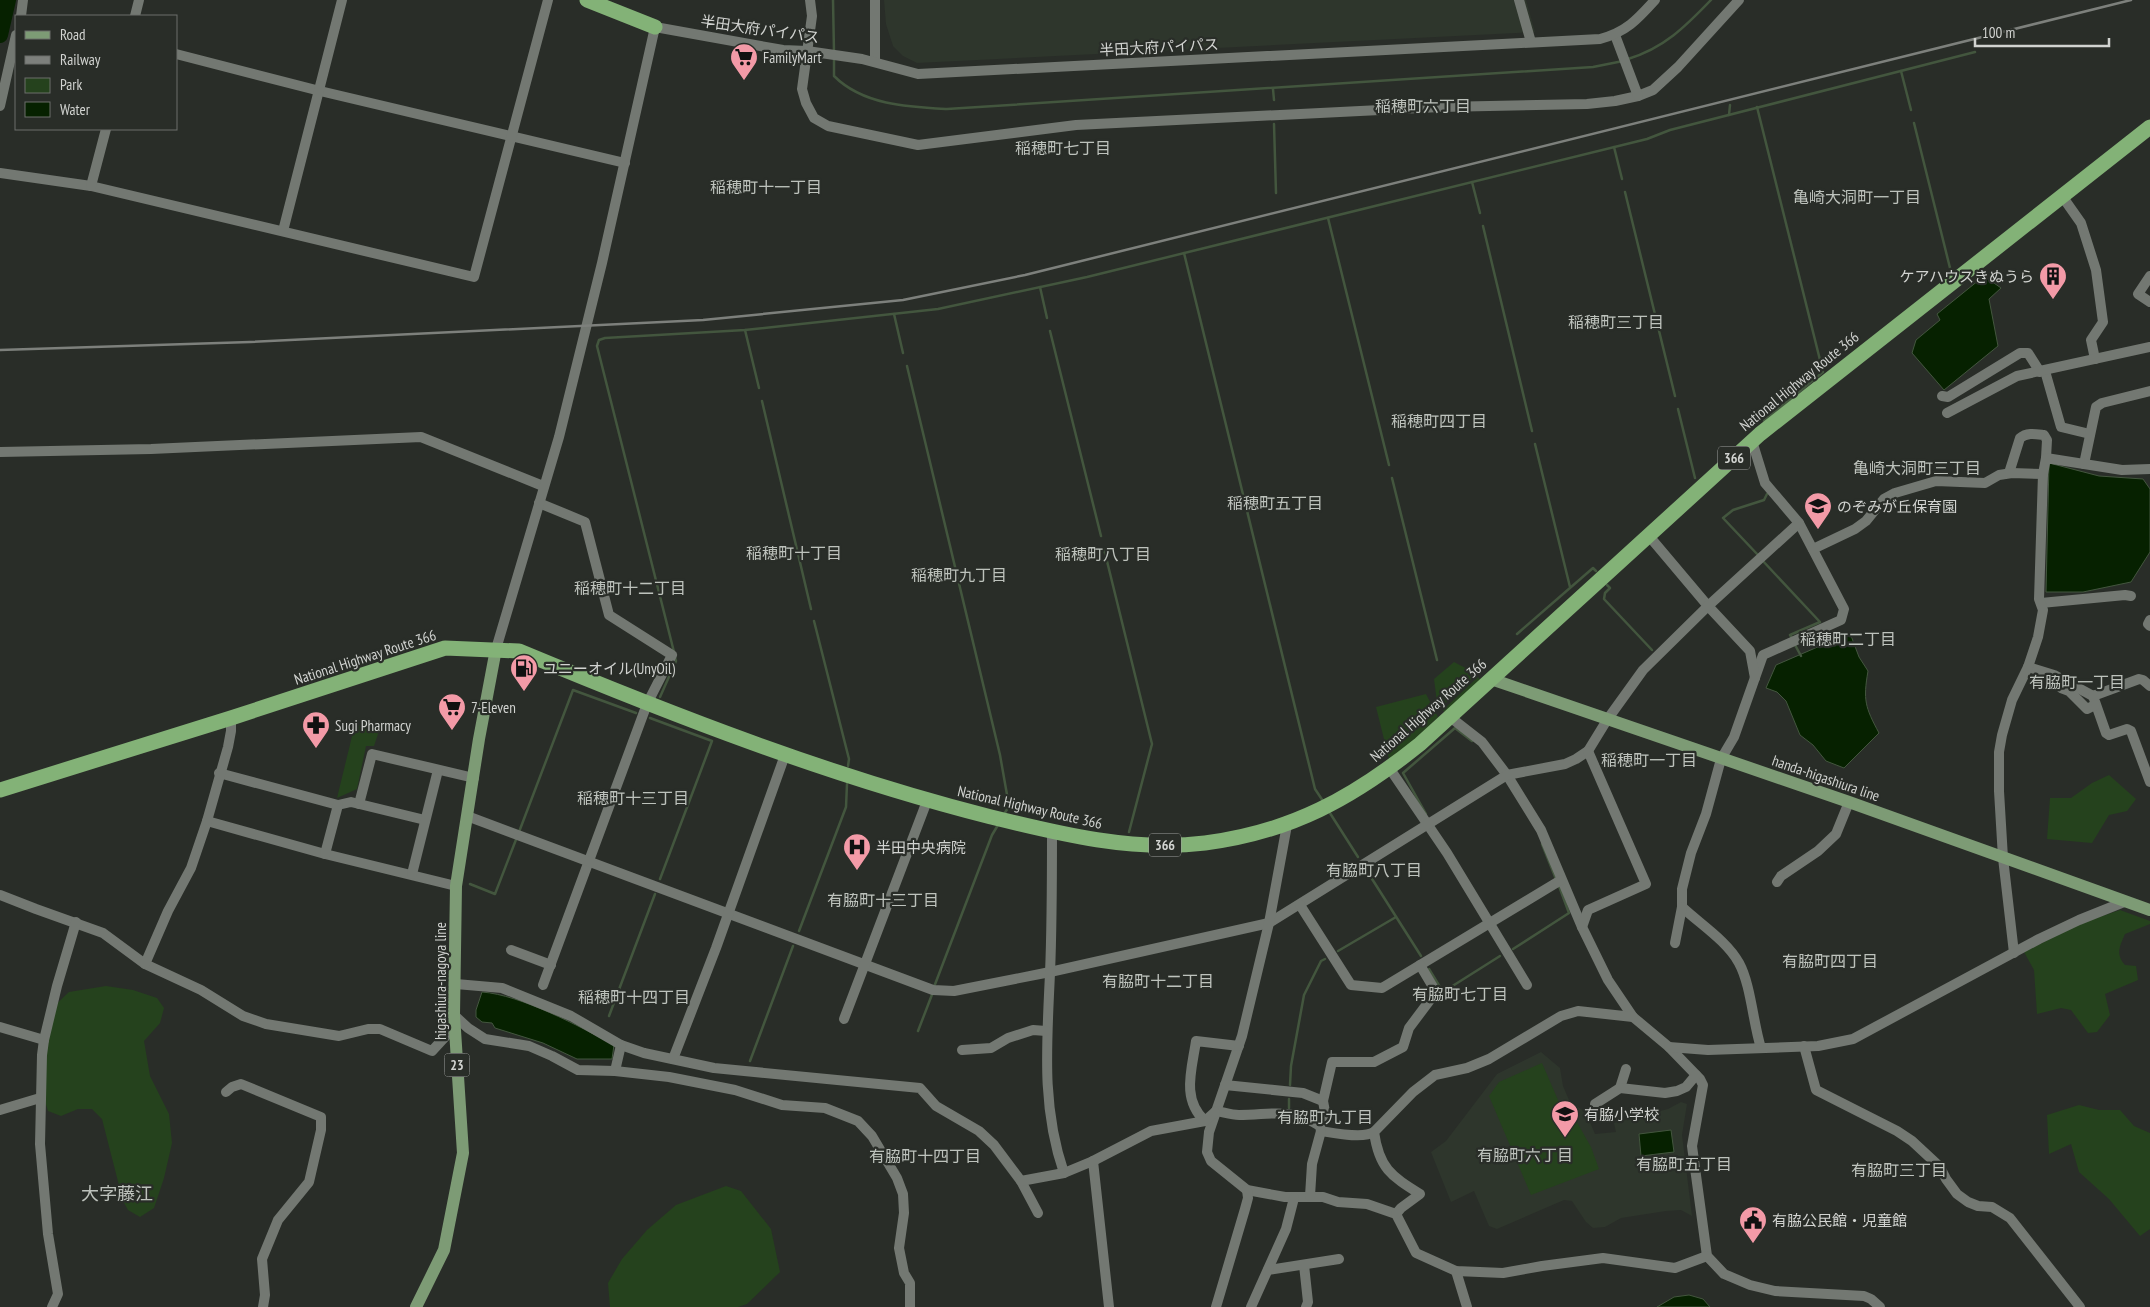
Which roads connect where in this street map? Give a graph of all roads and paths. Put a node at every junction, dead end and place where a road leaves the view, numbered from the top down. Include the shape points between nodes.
1 (23, 0) edge
2 (139, 0) edge
3 (342, 0) edge
4 (548, 0) edge
5 (587, 0) edge
6 (810, 0) edge
7 (875, 0) edge
8 (1519, 0) edge
9 (1655, 0) edge
10 (1739, 0) edge
11 (23, 15) edge
12 (136, 15) edge
13 (654, 27) junction
14 (15, 39) edge
15 (1617, 39) junction
16 (1532, 42) junction
17 (809, 51) junction
18 (178, 54) edge
19 (874, 61) junction
20 (320, 90) junction
21 (1638, 96) junction
22 (0, 106) edge
23 (2150, 127) edge
24 (106, 130) edge
25 (511, 136) junction
26 (625, 163) junction
27 (0, 173) edge
28 (91, 186) junction
29 (2062, 196) junction
30 (283, 232) junction
31 (2150, 276) edge
32 (2150, 302) edge
33 (2150, 347) edge
34 (2095, 359) junction
35 (2043, 371) junction
36 (2150, 391) edge
37 (1942, 396) dead end
38 (1947, 413) dead end
39 (2090, 434) junction
40 (1752, 441) junction
41 (0, 452) edge
42 (2046, 458) junction
43 (2084, 464) junction
44 (2150, 469) edge
45 (2009, 473) junction
46 (2043, 474) junction
47 (543, 486) junction
48 (539, 503) junction
49 (1799, 523) junction
50 (1649, 536) junction
51 (1813, 550) junction
52 (2131, 596) dead end
53 (2041, 603) junction
54 (1708, 606) junction
55 (2150, 620) edge
56 (2150, 626) edge
57 (496, 649) junction
58 (2028, 667) junction
59 (1755, 679) junction
60 (1491, 680) junction
61 (2150, 686) edge
62 (2060, 688) dead end
63 (2094, 701) junction
64 (648, 704) junction
65 (1450, 717) junction
66 (231, 718) junction
67 (1607, 720) junction
68 (1588, 751) junction
69 (785, 755) junction
70 (1721, 759) junction
71 (1390, 769) junction
72 (438, 770) junction
73 (219, 773) junction
74 (1504, 777) junction
75 (474, 778) junction
76 (2150, 782) edge
77 (0, 790) edge
78 (927, 801) junction
79 (1849, 802) junction
80 (359, 804) junction
81 (338, 805) junction
82 (467, 816) junction
83 (425, 820) junction
84 (207, 821) junction
85 (1427, 824) junction
86 (1286, 825) junction
87 (1052, 832) junction
88 (325, 854) junction
89 (2003, 858) junction
90 (590, 861) junction
91 (412, 874) junction
92 (1558, 882) junction
93 (1777, 882) dead end
94 (456, 886) junction
95 (0, 894) edge
96 (2124, 902) junction
97 (1300, 905) junction
98 (1682, 907) junction
99 (2150, 910) edge
100 (728, 914) junction
101 (76, 922) junction
102 (1488, 923) junction
103 (1269, 924) junction
104 (1582, 927) junction
105 (1675, 942) dead end
106 (511, 950) dead end
107 (2014, 953) junction
108 (145, 964) junction
109 (865, 964) junction
110 (551, 965) junction
111 (1420, 965) junction
112 (1050, 972) junction
113 (456, 984) junction
114 (544, 985) dead end
115 (1527, 985) dead end
116 (1633, 1018) junction
117 (844, 1019) dead end
118 (455, 1020) junction
119 (0, 1028) edge
120 (1046, 1031) junction
121 (44, 1040) junction
122 (621, 1045) junction
123 (1239, 1046) junction
124 (1804, 1046) junction
125 (1669, 1047) junction
126 (1761, 1048) junction
127 (962, 1050) dead end
128 (673, 1059) junction
129 (1626, 1069) dead end
130 (615, 1071) junction
131 (1696, 1075) junction
132 (1224, 1086) junction
133 (1620, 1088) junction
134 (226, 1092) dead end
135 (40, 1098) junction
136 (1323, 1101) junction
137 (1595, 1104) dead end
138 (0, 1110) edge
139 (1216, 1111) junction
140 (1205, 1121) junction
141 (1320, 1129) junction
142 (1374, 1132) junction
143 (1093, 1161) junction
144 (1064, 1173) junction
145 (1021, 1181) junction
146 (1247, 1190) junction
147 (1310, 1196) junction
148 (1294, 1198) junction
149 (1038, 1213) dead end
150 (1396, 1214) junction
151 (1707, 1256) junction
152 (1339, 1259) dead end
153 (1304, 1265) junction
154 (1268, 1270) junction
155 (1456, 1272) junction
156 (52, 1307) edge
157 (263, 1307) edge
158 (416, 1307) edge
159 (910, 1307) edge
160 (1109, 1307) edge
161 (1216, 1307) edge
162 (1251, 1307) edge
163 (1306, 1307) edge
164 (1466, 1307) edge
165 (1880, 1307) edge
166 (2080, 1307) edge

1 - 11 street
2 - 12 street
3 - 20 street
4 - 25 street
5 - 13 highway
6 - 17 street
7 - 19 street
8 - 16 street
9 - 15 street, 半田大府パイパス
10 - 21 street via 1678,68 1653,90
13 - 17 street, 半田大府パイパス via 783,50
13 - 26 street
14 - 22 street
15 - 16 street, 半田大府パイパス
15 - 21 street
16 - 19 street, 半田大府パイパス via 918,74
17 - 19 street, 半田大府パイパス
17 - 21 street via 802,89 814,118 828,126 918,145 1076,125 1587,104
18 - 20 street
20 - 25 street
20 - 30 street
23 - 29 highway, National Highway Route 366 / 366
24 - 28 street
25 - 26 street
25 - 30 street via 474,277
26 - 47 street via 561,428
27 - 28 street
28 - 30 street
29 - 34 street via 2081,223 2096,270 2103,322 2091,340
29 - 40 highway, National Highway Route 366 / 366
31 - 32 street via 2138,294
33 - 34 street
34 - 35 street
35 - 37 street via 2028,353 2020,353 1948,397
35 - 38 street via 2008,379
35 - 39 street via 2061,427
36 - 39 street via 2096,407
39 - 43 street
40 - 49 street via 1765,483
40 - 50 highway, National Highway Route 366 / 366
41 - 47 street via 421,437
42 - 43 street
42 - 45 street via 2044,435 2023,436
42 - 46 street
43 - 44 street via 2122,470
45 - 46 street
45 - 51 street via 1985,483 1936,481 1895,493 1884,499 1855,529
46 - 53 street
47 - 48 street
48 - 57 street
48 - 64 street via 585,522 609,615 672,655
49 - 51 street
49 - 54 street
50 - 54 street
50 - 60 highway, National Highway Route 366 / 366
51 - 59 street via 1844,609 1842,620 1763,655
52 - 53 street
53 - 58 street via 2043,610 2038,637
54 - 59 street via 1750,651
54 - 67 street via 1643,670
55 - 56 street
57 - 64 highway, National Highway Route 366 / 366 via 519,651
57 - 66 highway, National Highway Route 366 / 366 via 445,648
57 - 75 main road, higashiura-nagoya line / 23
58 - 63 street via 2054,675
58 - 89 street via 2012,700 1999,752
59 - 70 street via 1734,737
60 - 65 highway, National Highway Route 366 / 366
60 - 67 main road, handa-higashiura line
61 - 63 street via 2139,679
62 - 63 street via 2069,691 2087,709
63 - 76 street via 2106,733 2131,731
64 - 69 highway, National Highway Route 366 / 366
64 - 90 street
65 - 71 highway, National Highway Route 366 / 366
65 - 74 street via 1482,742
66 - 73 street via 231,731
66 - 77 highway, National Highway Route 366 / 366
67 - 68 street
67 - 70 main road, handa-higashiura line
68 - 74 street via 1565,764
68 - 104 street via 1646,884 1588,910
69 - 78 highway, National Highway Route 366 / 366
69 - 100 street
70 - 79 main road, handa-higashiura line
70 - 98 street via 1691,853 1682,889
71 - 85 street
71 - 86 highway, National Highway Route 366 / 366 via 1326,807
72 - 75 street
72 - 80 street via 372,754
72 - 83 street
73 - 81 street
73 - 84 street
74 - 85 street
74 - 92 street via 1541,830
75 - 82 main road, higashiura-nagoya line / 23
78 - 87 highway, National Highway Route 366 / 366
78 - 109 street
79 - 89 main road, handa-higashiura line
79 - 93 street via 1836,834
80 - 81 street
80 - 83 street
81 - 88 street
82 - 90 street
82 - 94 main road, higashiura-nagoya line / 23
83 - 91 street
84 - 88 street
84 - 108 street via 191,868
85 - 97 street
85 - 102 street
86 - 87 highway, National Highway Route 366 / 366 via 1235,838 1182,845 1105,841
86 - 103 street
87 - 112 street
88 - 91 street
89 - 96 main road, handa-higashiura line
89 - 107 street
90 - 100 street
90 - 110 street
91 - 94 street
92 - 102 street
92 - 104 street
94 - 113 main road, higashiura-nagoya line / 23
95 - 101 street via 36,910
96 - 99 main road, handa-higashiura line
96 - 107 street via 2079,920
97 - 103 street
97 - 111 street via 1351,985 1382,988
98 - 105 street
98 - 126 street via 1739,963
100 - 109 street
100 - 128 street
101 - 108 street via 103,932
101 - 121 street
102 - 111 street
102 - 115 street
103 - 112 street
103 - 123 street
104 - 116 street via 1608,980
106 - 110 street
107 - 124 street via 1853,1040
108 - 118 street via 201,990 243,1016 277,1027 339,1036 368,1029 380,1030 432,1051
109 - 112 street via 933,990 954,991
109 - 117 street
110 - 114 street
111 - 136 street via 1436,992 1409,1028 1403,1047 1374,1062 1332,1062
112 - 120 street
113 - 118 main road, higashiura-nagoya line / 23
113 - 122 street via 502,988 578,1020
116 - 125 street
116 - 142 street via 1578,1011 1561,1016 1489,1059 1435,1075 1413,1092
118 - 130 street via 485,1039 529,1046 578,1070
118 - 158 main road, higashiura-nagoya line / 23 via 463,1153 444,1250
119 - 121 street
120 - 127 street via 1033,1030 991,1048
120 - 144 street via 1051,1129
121 - 135 street
122 - 128 street
122 - 130 street
123 - 132 street
123 - 140 street via 1196,1041 1188,1090 1198,1114
124 - 126 street
124 - 166 street via 1816,1090 1898,1131 1940,1167 1957,1194 1968,1202 1992,1207 2005,1214
125 - 126 street via 1708,1050
125 - 131 street
128 - 145 street via 760,1074 920,1088 936,1106 994,1145
129 - 133 street
130 - 159 street via 669,1077 735,1090 782,1106 825,1108 858,1121 872,1136 898,1178 903,1194 899,1248 904,1273 910,1283
131 - 133 street via 1686,1087 1677,1091 1665,1093
131 - 151 street via 1703,1085 1692,1146
132 - 136 street via 1303,1094
132 - 139 street
133 - 137 street
134 - 157 street via 241,1084 321,1117 309,1182 278,1220 262,1259
135 - 138 street
135 - 156 street via 44,1199 58,1294
136 - 141 street via 1325,1112
139 - 140 street
139 - 141 street via 1238,1115 1288,1113
139 - 146 street via 1208,1132 1208,1157
140 - 143 street via 1151,1131
141 - 142 street via 1360,1135
141 - 147 street via 1312,1164
142 - 150 street via 1380,1160 1391,1174 1420,1194
143 - 144 street
143 - 160 street
144 - 145 street
145 - 149 street
146 - 148 street
146 - 161 street via 1248,1198
147 - 148 street
147 - 150 street via 1367,1204
148 - 154 street via 1286,1229
150 - 155 street via 1416,1253
151 - 155 street via 1675,1268 1603,1258 1509,1273
151 - 165 street via 1724,1274 1750,1285 1775,1291 1864,1296
152 - 153 street
153 - 154 street
153 - 163 street
154 - 162 street
155 - 164 street

